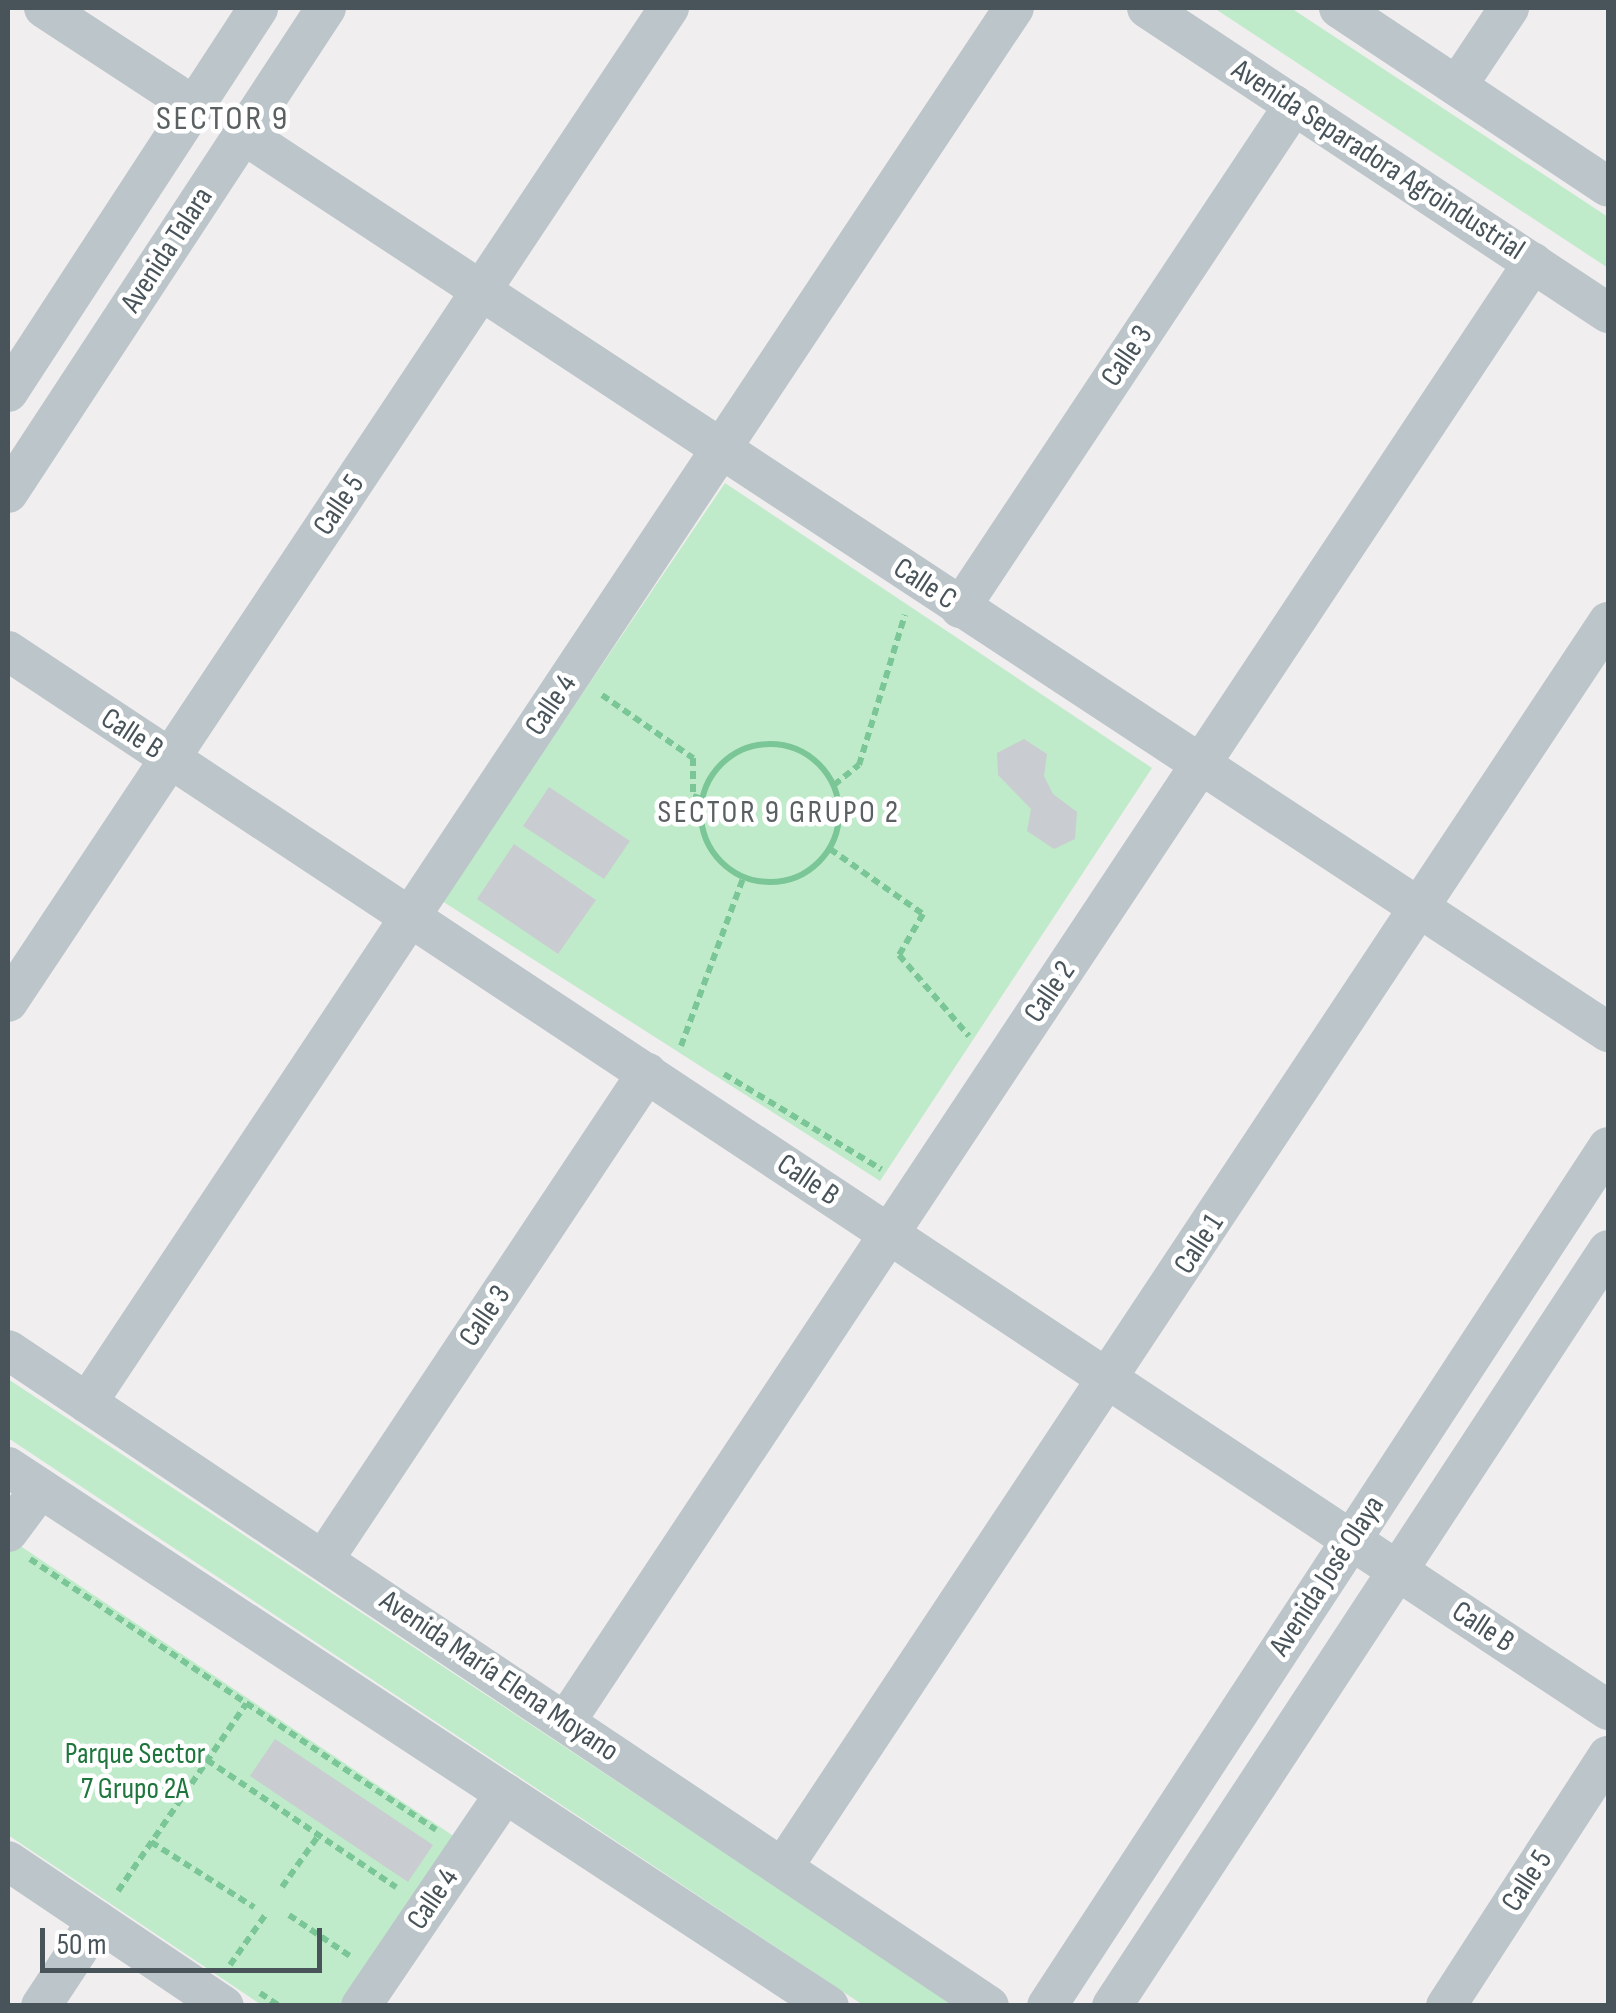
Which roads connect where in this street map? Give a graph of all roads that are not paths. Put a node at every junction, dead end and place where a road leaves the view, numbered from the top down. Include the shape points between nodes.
1 (44, 8) edge
2 (258, 8) edge
3 (326, 8) edge
4 (669, 8) edge
5 (1014, 8) edge
6 (1147, 8) edge
7 (1338, 8) edge
8 (1509, 8) edge
9 (1457, 86) junction
10 (1294, 105) junction
11 (194, 106) junction
12 (243, 134) junction
13 (1608, 187) edge
14 (1534, 263) junction
15 (480, 291) junction
16 (1608, 313) edge
17 (8, 392) edge
18 (720, 450) junction
19 (8, 493) edge
20 (960, 608) junction
21 (1608, 622) edge
22 (8, 651) edge
23 (170, 758) junction
24 (1200, 765) junction
25 (1419, 908) junction
26 (410, 917) junction
27 (8, 1002) edge
28 (1608, 1032) edge
29 (646, 1073) junction
30 (1608, 1147) edge
31 (889, 1234) junction
32 (1608, 1250) edge
33 (8, 1350) edge
34 (1107, 1378) junction
35 (87, 1403) junction
36 (24, 1478) edge
37 (11, 1540) edge
38 (1350, 1540) junction
39 (324, 1558) junction
40 (1394, 1569) junction
41 (1608, 1710) edge
42 (566, 1720) junction
43 (1608, 1756) edge
44 (505, 1793) junction
45 (8, 1861) edge
46 (785, 1864) junction
47 (97, 1920) junction
48 (225, 1988) edge
49 (41, 2006) edge
50 (361, 2006) edge
51 (830, 2006) edge
52 (989, 2006) edge
53 (1047, 2006) edge
54 (1112, 2006) edge
55 (1446, 2006) edge

1 - 11 street
2 - 11 street, Avenida Talara
3 - 12 street, Avenida Talara
4 - 15 street, Calle 5
5 - 18 street, Calle 4
6 - 10 street, Avenida Separadora Agroindustrial
7 - 9 street
8 - 9 street
9 - 13 street
10 - 14 street, Avenida Separadora Agroindustrial
10 - 20 street, Calle 3
11 - 17 street, Avenida Talara
12 - 15 street, Calle C
12 - 19 street, Avenida Talara
14 - 16 street, Avenida Separadora Agroindustrial
14 - 24 street, Calle 2
15 - 18 street, Calle C
15 - 23 street, Calle 5
18 - 20 street, Calle C
18 - 26 street, Calle 4
20 - 24 street, Calle C
21 - 25 street, Calle 1
22 - 23 street, Calle B
23 - 26 street, Calle B
23 - 27 street, Calle 5
24 - 25 street, Calle C
24 - 31 street, Calle 2
25 - 28 street, Calle C
25 - 34 street, Calle 1
26 - 29 street, Calle B
26 - 35 street, Calle 4
29 - 31 street, Calle B
29 - 39 street, Calle 3
30 - 38 street, Avenida José Olaya
31 - 34 street, Calle B
31 - 42 street, Calle 2
32 - 40 street, Avenida José Olaya
33 - 35 street, Avenida María Elena Moyano
34 - 38 street, Calle B
34 - 46 street, Calle 1
35 - 39 street, Avenida María Elena Moyano
36 - 37 street
36 - 44 street
38 - 40 street, Calle B
38 - 53 street, Avenida José Olaya
39 - 42 street, Avenida María Elena Moyano
40 - 41 street, Calle B
40 - 54 street, Avenida José Olaya
42 - 46 street, Avenida María Elena Moyano
43 - 55 street, Calle 5
44 - 50 street, Calle 4
44 - 51 street
45 - 47 street
46 - 52 street, Avenida María Elena Moyano
47 - 48 street
47 - 49 street

